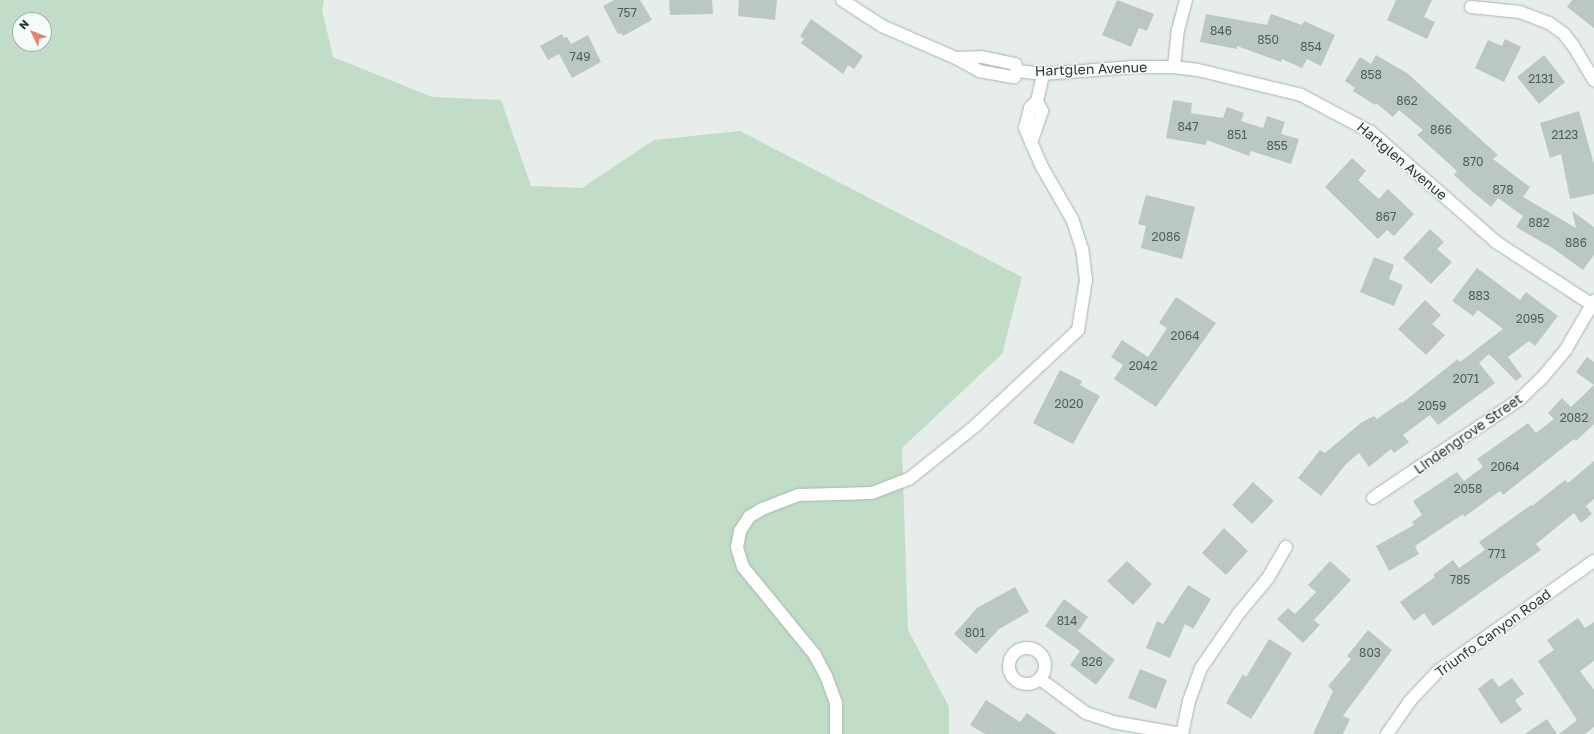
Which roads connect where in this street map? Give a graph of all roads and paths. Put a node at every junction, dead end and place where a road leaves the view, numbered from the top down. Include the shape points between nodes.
1 (842, 0) edge
2 (1186, 0) edge
3 (1471, 7) dead end
4 (1174, 67) junction
5 (1043, 74) junction
6 (1594, 80) edge
7 (1593, 304) edge
8 (1373, 498) dead end
9 (1286, 547) dead end
10 (1594, 561) edge
11 (1040, 679) dead end
12 (836, 734) edge
13 (1181, 734) edge
14 (1387, 734) edge

1 - 5 street, Hartglen Avenue via 882,26 956,58 982,57 1015,64 1018,71
2 - 4 street via 1178,30
3 - 6 street via 1520,12 1549,23 1564,34
4 - 5 street, Hartglen Avenue via 1133,66
4 - 7 street, Hartglen Avenue via 1198,70 1301,95 1353,120 1404,160 1496,242
5 - 12 street via 1037,101 1042,111 1031,143 1042,168 1072,219 1082,250 1086,280 1078,330 974,427 909,479 872,493 799,496 762,509 749,518 740,531 737,547 744,567 814,655 826,676 836,703
7 - 8 street, Lindengrove Street via 1566,349 1542,378 1519,400
9 - 13 street via 1268,578 1239,613 1202,668 1189,701
10 - 14 street, Triunfo Canyon Road via 1438,671 1409,702
11 - 13 street via 1086,713 1113,722

